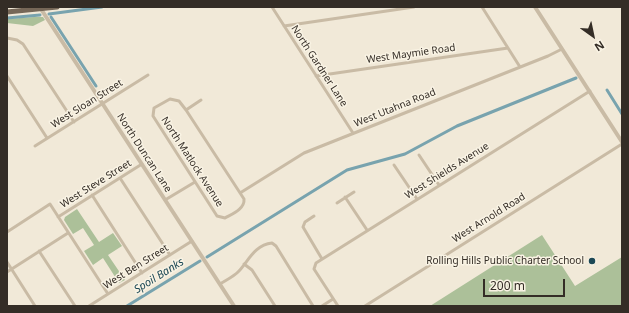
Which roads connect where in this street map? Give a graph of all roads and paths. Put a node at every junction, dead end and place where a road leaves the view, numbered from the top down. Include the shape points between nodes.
1 (57, 7) edge
2 (272, 7) edge
3 (414, 7) edge
4 (482, 7) edge
5 (535, 7) edge
6 (41, 9) junction
7 (7, 12) edge
8 (284, 26) junction
9 (7, 38) edge
10 (508, 48) junction
11 (562, 48) junction
12 (520, 67) junction
13 (148, 75) dead end
14 (7, 76) edge
15 (316, 76) junction
16 (590, 91) junction
17 (201, 100) dead end
18 (103, 104) junction
19 (186, 110) junction
20 (74, 122) junction
21 (353, 133) junction
22 (47, 138) junction
23 (622, 143) edge
24 (35, 146) dead end
25 (419, 155) dead end
26 (142, 164) junction
27 (394, 165) dead end
28 (120, 178) junction
29 (195, 182) junction
30 (439, 185) junction
31 (354, 192) dead end
32 (240, 193) junction
33 (92, 195) junction
34 (345, 198) junction
35 (417, 199) junction
36 (165, 200) junction
37 (337, 202) dead end
38 (314, 216) dead end
39 (58, 217) junction
40 (367, 230) junction
41 (7, 232) edge
42 (68, 233) junction
43 (192, 241) junction
44 (39, 251) junction
45 (170, 255) junction
46 (322, 259) junction
47 (7, 262) edge
48 (244, 264) junction
49 (11, 269) junction
50 (7, 272) edge
51 (142, 273) junction
52 (220, 284) junction
53 (108, 294) junction
54 (333, 299) junction
55 (35, 306) edge
56 (75, 306) edge
57 (89, 306) edge
58 (234, 306) edge
59 (275, 306) edge
60 (313, 306) edge
61 (322, 306) edge
62 (338, 306) edge
63 (365, 306) edge

1 - 6 main road
2 - 8 street, North Gardner Lane
3 - 8 street
4 - 10 street
5 - 11 street
6 - 7 main road
6 - 18 street, North Duncan Lane
8 - 15 street, North Gardner Lane
9 - 20 street via 17,40 26,47
10 - 12 street
10 - 15 street, West Maymie Road
11 - 12 street, West Utahna Road
11 - 16 street
12 - 21 street, West Utahna Road
13 - 18 street, West Sloan Street
14 - 22 street
15 - 21 street, North Gardner Lane
16 - 23 street
16 - 30 street, West Shields Avenue
17 - 19 street
18 - 20 street, West Sloan Street
18 - 26 street, North Duncan Lane
19 - 29 street, North Matlock Avenue via 179,101 170,99 154,108 152,112
19 - 32 street
20 - 22 street, West Sloan Street
21 - 32 street, West Utahna Road via 298,156
22 - 24 street, West Sloan Street
23 - 63 street, West Arnold Road
25 - 30 street
26 - 28 street, West Steve Street
26 - 36 street, North Duncan Lane
27 - 35 street
28 - 33 street, West Steve Street
28 - 45 street
29 - 32 street, North Matlock Avenue via 217,216 221,218 225,218 244,204
29 - 36 street
30 - 35 street, West Shields Avenue
31 - 34 street
33 - 39 street, West Steve Street
33 - 51 street
34 - 37 street
34 - 40 street
35 - 40 street, West Shields Avenue
36 - 43 street, North Duncan Lane
38 - 46 street via 303,225
39 - 41 street, West Steve Street via 50,204
39 - 42 street
40 - 46 street, West Shields Avenue
42 - 44 street
42 - 53 street
43 - 45 street, West Ben Street
43 - 52 street, North Duncan Lane
44 - 49 street
44 - 56 street
45 - 51 street, West Ben Street
46 - 54 street, West Shields Avenue via 314,266
47 - 49 street
48 - 52 street via 239,271
48 - 59 street via 252,270
48 - 60 street via 253,253 268,244 276,246
49 - 50 street
49 - 55 street
51 - 53 street, West Ben Street
52 - 58 street, North Duncan Lane
53 - 57 street, West Ben Street
54 - 61 street
54 - 62 street

